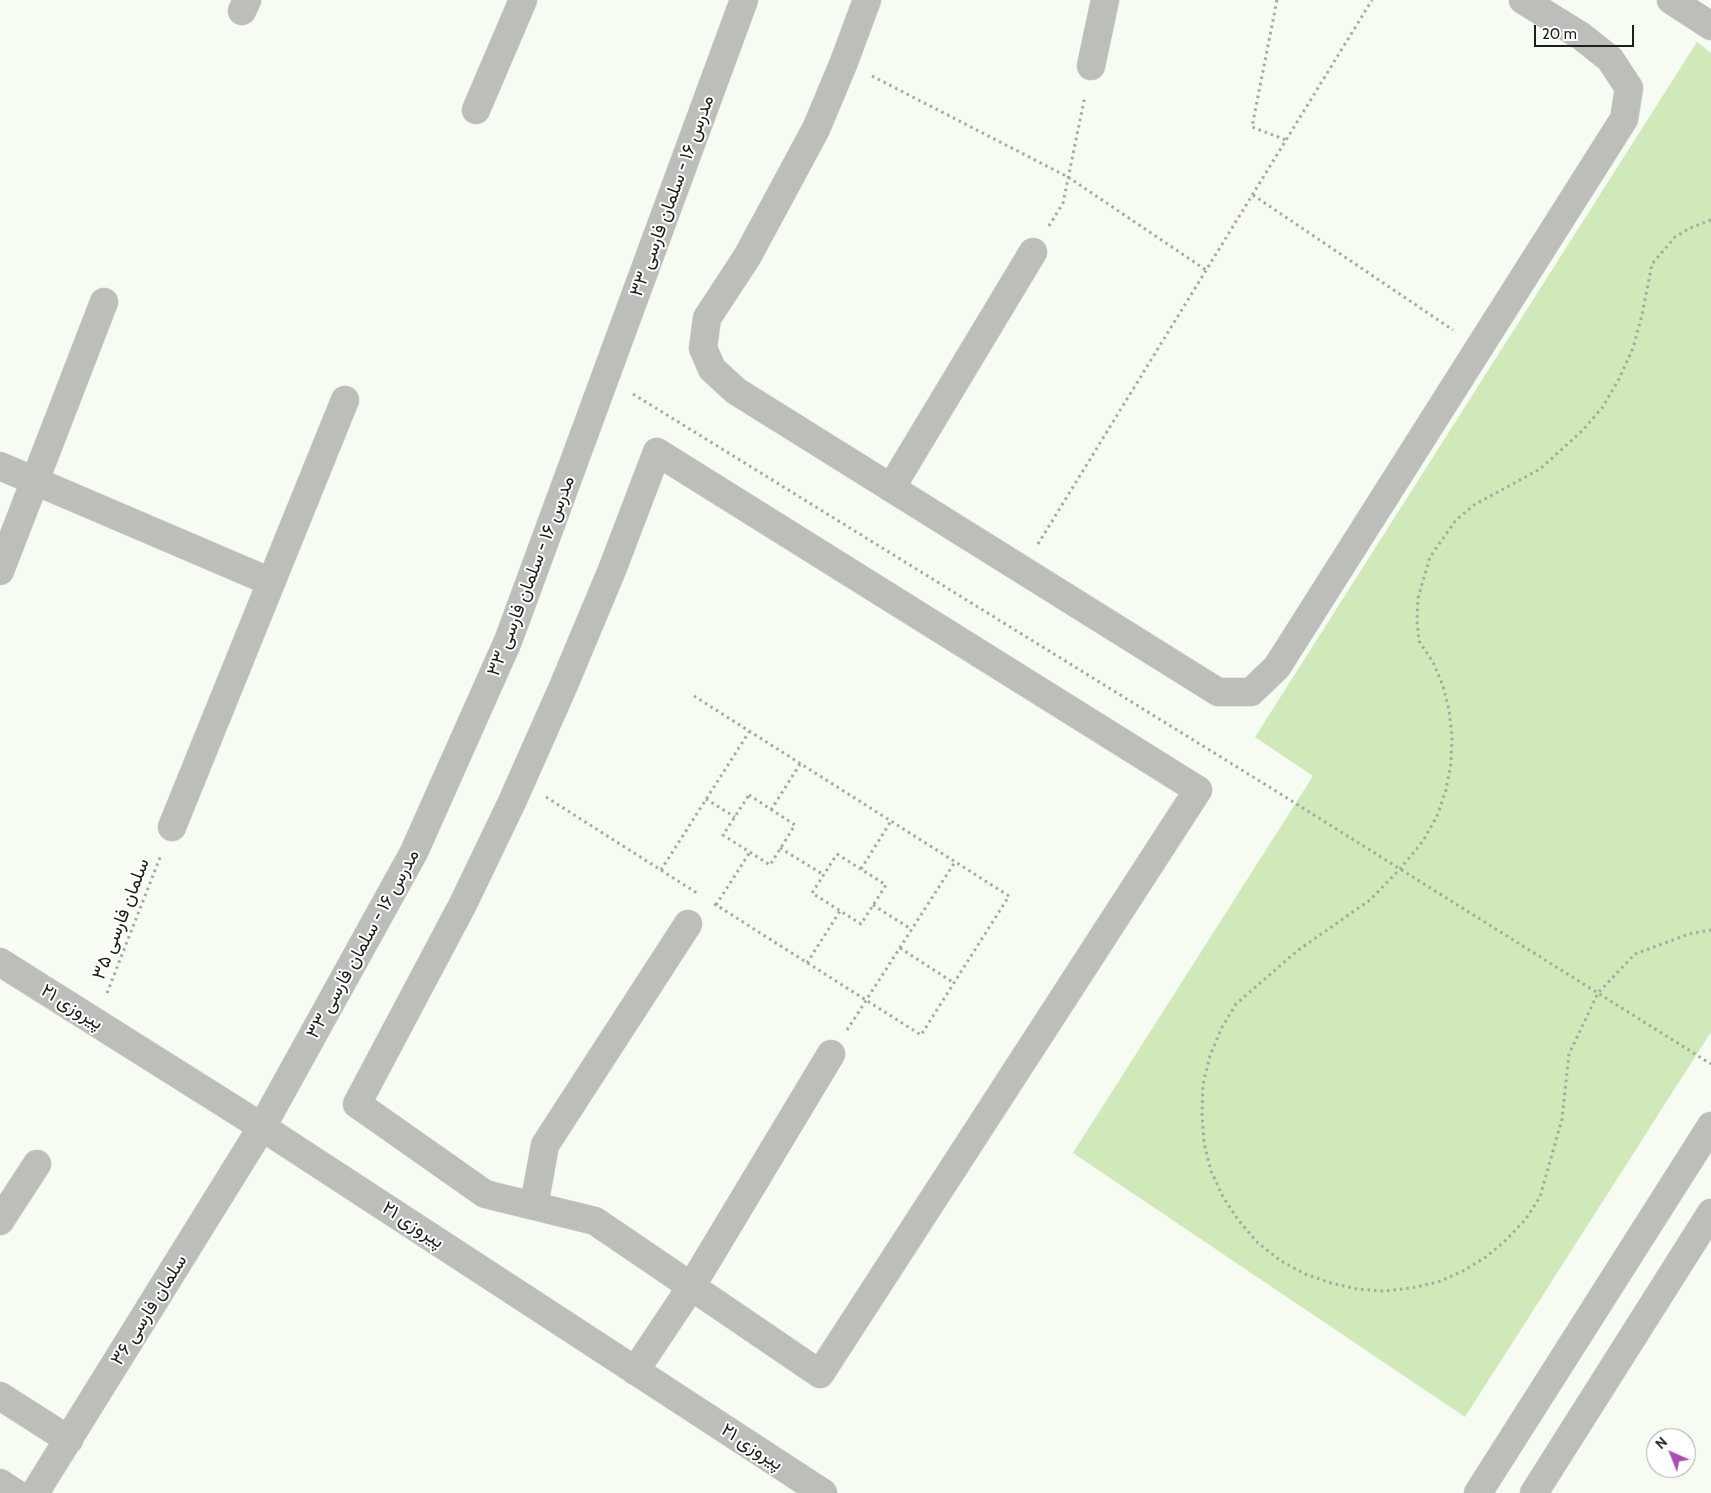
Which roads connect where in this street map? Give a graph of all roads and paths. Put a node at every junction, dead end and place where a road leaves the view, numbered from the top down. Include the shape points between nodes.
1 (523, 0) edge
2 (744, 0) edge
3 (867, 0) edge
4 (1105, 0) edge
5 (1277, 0) edge
6 (1372, 0) edge
7 (1523, 0) edge
8 (1671, 0) edge
9 (1711, 26) edge
10 (844, 62) junction
11 (1091, 66) joint
12 (476, 110) dead end
13 (1286, 140) junction
14 (1068, 177) junction
15 (1253, 195) junction
16 (1711, 220) edge
17 (1033, 252) joint
18 (1206, 270) junction
19 (104, 302) dead end
20 (1479, 348) junction
21 (606, 378) junction
22 (345, 400) dead end
23 (0, 466) edge
24 (35, 482) junction
25 (891, 488) junction
26 (1022, 570) junction
27 (0, 571) edge
28 (271, 582) junction
29 (694, 696) dead end
30 (749, 732) junction
31 (800, 764) junction
32 (521, 781) junction
33 (706, 799) junction
34 (771, 810) junction
35 (735, 817) junction
36 (892, 822) junction
37 (172, 827) joint
38 (780, 848) junction
39 (750, 852) junction
40 (955, 862) junction
41 (861, 869) junction
42 (1400, 869) junction
43 (661, 870) junction
44 (824, 875) junction
45 (700, 895) dead end
46 (708, 900) dead end
47 (716, 905) junction
48 (874, 905) junction
49 (840, 911) junction
50 (688, 924) dead end
51 (911, 930) junction
52 (1711, 930) edge
53 (900, 948) junction
54 (0, 962) edge
55 (807, 963) junction
56 (954, 983) junction
57 (1598, 993) junction
58 (866, 1001) junction
59 (96, 1022) junction
60 (831, 1054) joint
61 (1711, 1064) edge
62 (1711, 1126) edge
63 (262, 1127) junction
64 (37, 1164) dead end
65 (534, 1206) junction
66 (1711, 1213) edge
67 (0, 1222) edge
68 (691, 1287) junction
69 (636, 1371) junction
70 (0, 1396) edge
71 (69, 1440) junction
72 (0, 1483) edge
73 (15, 1493) edge
74 (35, 1493) edge
75 (823, 1493) edge
76 (1478, 1493) edge
77 (1534, 1493) edge

1 - 12 street
2 - 21 street, مدرس ۱۶ - سلمان فارسی ۳۳
3 - 10 street
4 - 11 street
5 - 13 path via 1252,127
6 - 13 path
7 - 20 street via 1581,36 1610,59 1629,88 1624,119
8 - 9 street
10 - 14 path
10 - 25 street via 816,129 783,194 707,318 703,348 712,369 736,391
11 - 14 path
13 - 15 path
14 - 17 path via 1063,203
14 - 18 path
15 - 18 path
15 - 20 path
16 - 42 path via 1675,237 1652,264 1633,348 1602,408 1584,430 1540,469 1474,506 1456,520 1430,557 1418,598 1419,641 1443,686 1452,735 1451,763 1437,816 1423,841
17 - 25 street
18 - 26 path
19 - 24 street
20 - 26 street via 1277,667 1251,692 1218,692
21 - 42 path
21 - 63 street, مدرس ۱۶ - سلمان فارسی ۳۳ via 508,641 414,852
22 - 28 street
23 - 24 street
24 - 27 street
24 - 28 street
25 - 26 street
28 - 37 street
29 - 30 path
30 - 31 path
30 - 33 path
31 - 34 path
31 - 36 path
32 - 43 path
32 - 65 street via 458,913 357,1104 485,1194
32 - 68 street via 604,588 657,452 1198,790 820,1374
33 - 35 path
33 - 43 path
34 - 35 path via 749,795
34 - 38 path via 795,825
35 - 39 path via 723,835
36 - 40 path
36 - 41 path
37 - 59 path, سلمان فارسی ۳۵
38 - 39 path via 770,865
38 - 44 path
39 - 47 path
40 - 51 path
40 - 56 path via 1009,896
41 - 44 path via 838,854
41 - 48 path via 886,885
42 - 57 path
42 - 57 path via 1370,900 1297,951 1236,1004 1210,1056 1203,1084 1202,1114 1204,1143 1211,1170 1239,1221 1258,1243 1281,1261 1330,1283 1384,1291 1438,1282 1486,1257 1525,1220 1540,1197 1562,1119 1570,1054
43 - 45 path
44 - 49 path via 812,893
46 - 47 path
47 - 55 path
48 - 49 path via 861,924
48 - 51 path
49 - 55 path
50 - 65 street via 545,1146
51 - 53 path
52 - 57 path via 1689,934 1634,954
53 - 56 path
53 - 58 path
54 - 59 street, پیروزی ۲۱
55 - 58 path
56 - 58 path via 921,1035
57 - 61 path
58 - 60 path
59 - 63 street, پیروزی ۲۱
60 - 68 street
62 - 76 street
63 - 69 street, پیروزی ۲۱
63 - 71 street, سلمان فارسی ۳۶
64 - 67 street
65 - 68 street via 594,1222
66 - 77 street
68 - 69 street
69 - 75 street, پیروزی ۲۱
70 - 71 street
71 - 74 street, سلمان فارسی ۳۶
72 - 73 street

